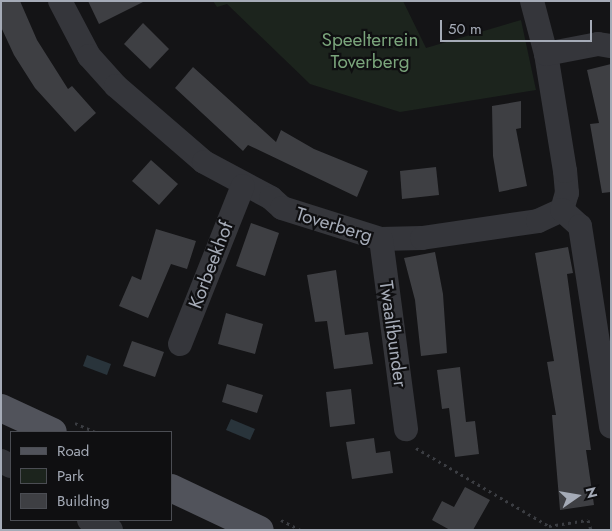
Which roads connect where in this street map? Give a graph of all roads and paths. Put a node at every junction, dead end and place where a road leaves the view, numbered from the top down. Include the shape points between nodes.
1 (60, 1) edge
2 (532, 1) edge
3 (607, 41) edge
4 (546, 54) junction
5 (243, 186) junction
6 (562, 210) junction
7 (381, 239) junction
8 (180, 344) dead end
9 (1, 408) edge
10 (611, 426) edge
11 (406, 429) joint
12 (51, 431) edge
13 (172, 488) edge
14 (260, 530) edge
15 (590, 530) edge

1 - 5 street, Toverberg via 90,56 116,86 204,162
2 - 4 street
3 - 4 street
4 - 6 street via 565,171 566,202
5 - 7 street, Toverberg via 271,198 282,208
5 - 8 street, Korbeekhof
6 - 7 street, Toverberg via 538,221 422,238
6 - 10 street via 580,226
7 - 11 street, Twaalfbunder
9 - 12 main road
11 - 15 path via 414,447 549,526 588,520
13 - 14 main road

